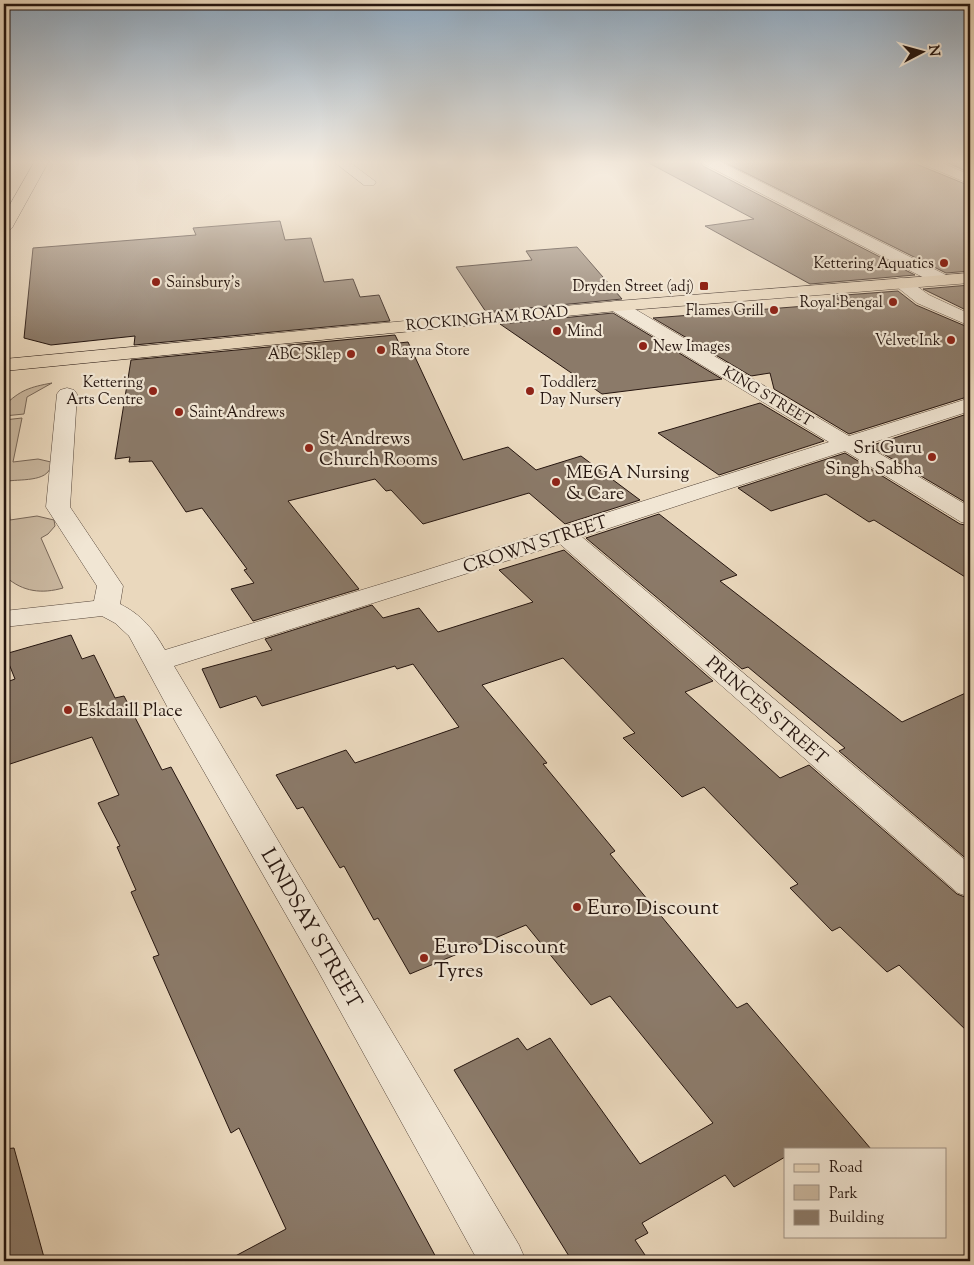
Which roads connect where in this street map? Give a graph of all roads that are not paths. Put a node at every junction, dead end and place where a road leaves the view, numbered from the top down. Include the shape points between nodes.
1 (825, 220) edge
2 (970, 278) edge
3 (942, 280) junction
4 (900, 283) junction
5 (617, 306) junction
6 (970, 321) edge
7 (4, 348) edge
8 (59, 360) junction
9 (4, 365) edge
10 (4, 385) edge
11 (68, 394) dead end
12 (970, 404) edge
13 (847, 443) junction
14 (970, 517) edge
15 (565, 535) junction
16 (106, 608) junction
17 (4, 619) edge
18 (156, 662) junction
19 (970, 884) edge
20 (503, 1261) edge

1 - 3 street
2 - 3 main road, ROCKINGHAM ROAD
3 - 4 main road, ROCKINGHAM ROAD
4 - 5 main road, ROCKINGHAM ROAD
4 - 6 street via 923,299
5 - 8 main road, ROCKINGHAM ROAD
5 - 13 street, KING STREET
7 - 8 main road
8 - 9 main road, ROCKINGHAM ROAD
8 - 10 main road via 36,374
11 - 16 street via 58,507 110,586
12 - 13 street, CROWN STREET
13 - 14 street, KING STREET
13 - 15 street, CROWN STREET
15 - 18 street, CROWN STREET
15 - 19 street, PRINCES STREET
16 - 17 street
16 - 18 street, LINDSAY STREET via 125,617 141,632
18 - 20 street, LINDSAY STREET

